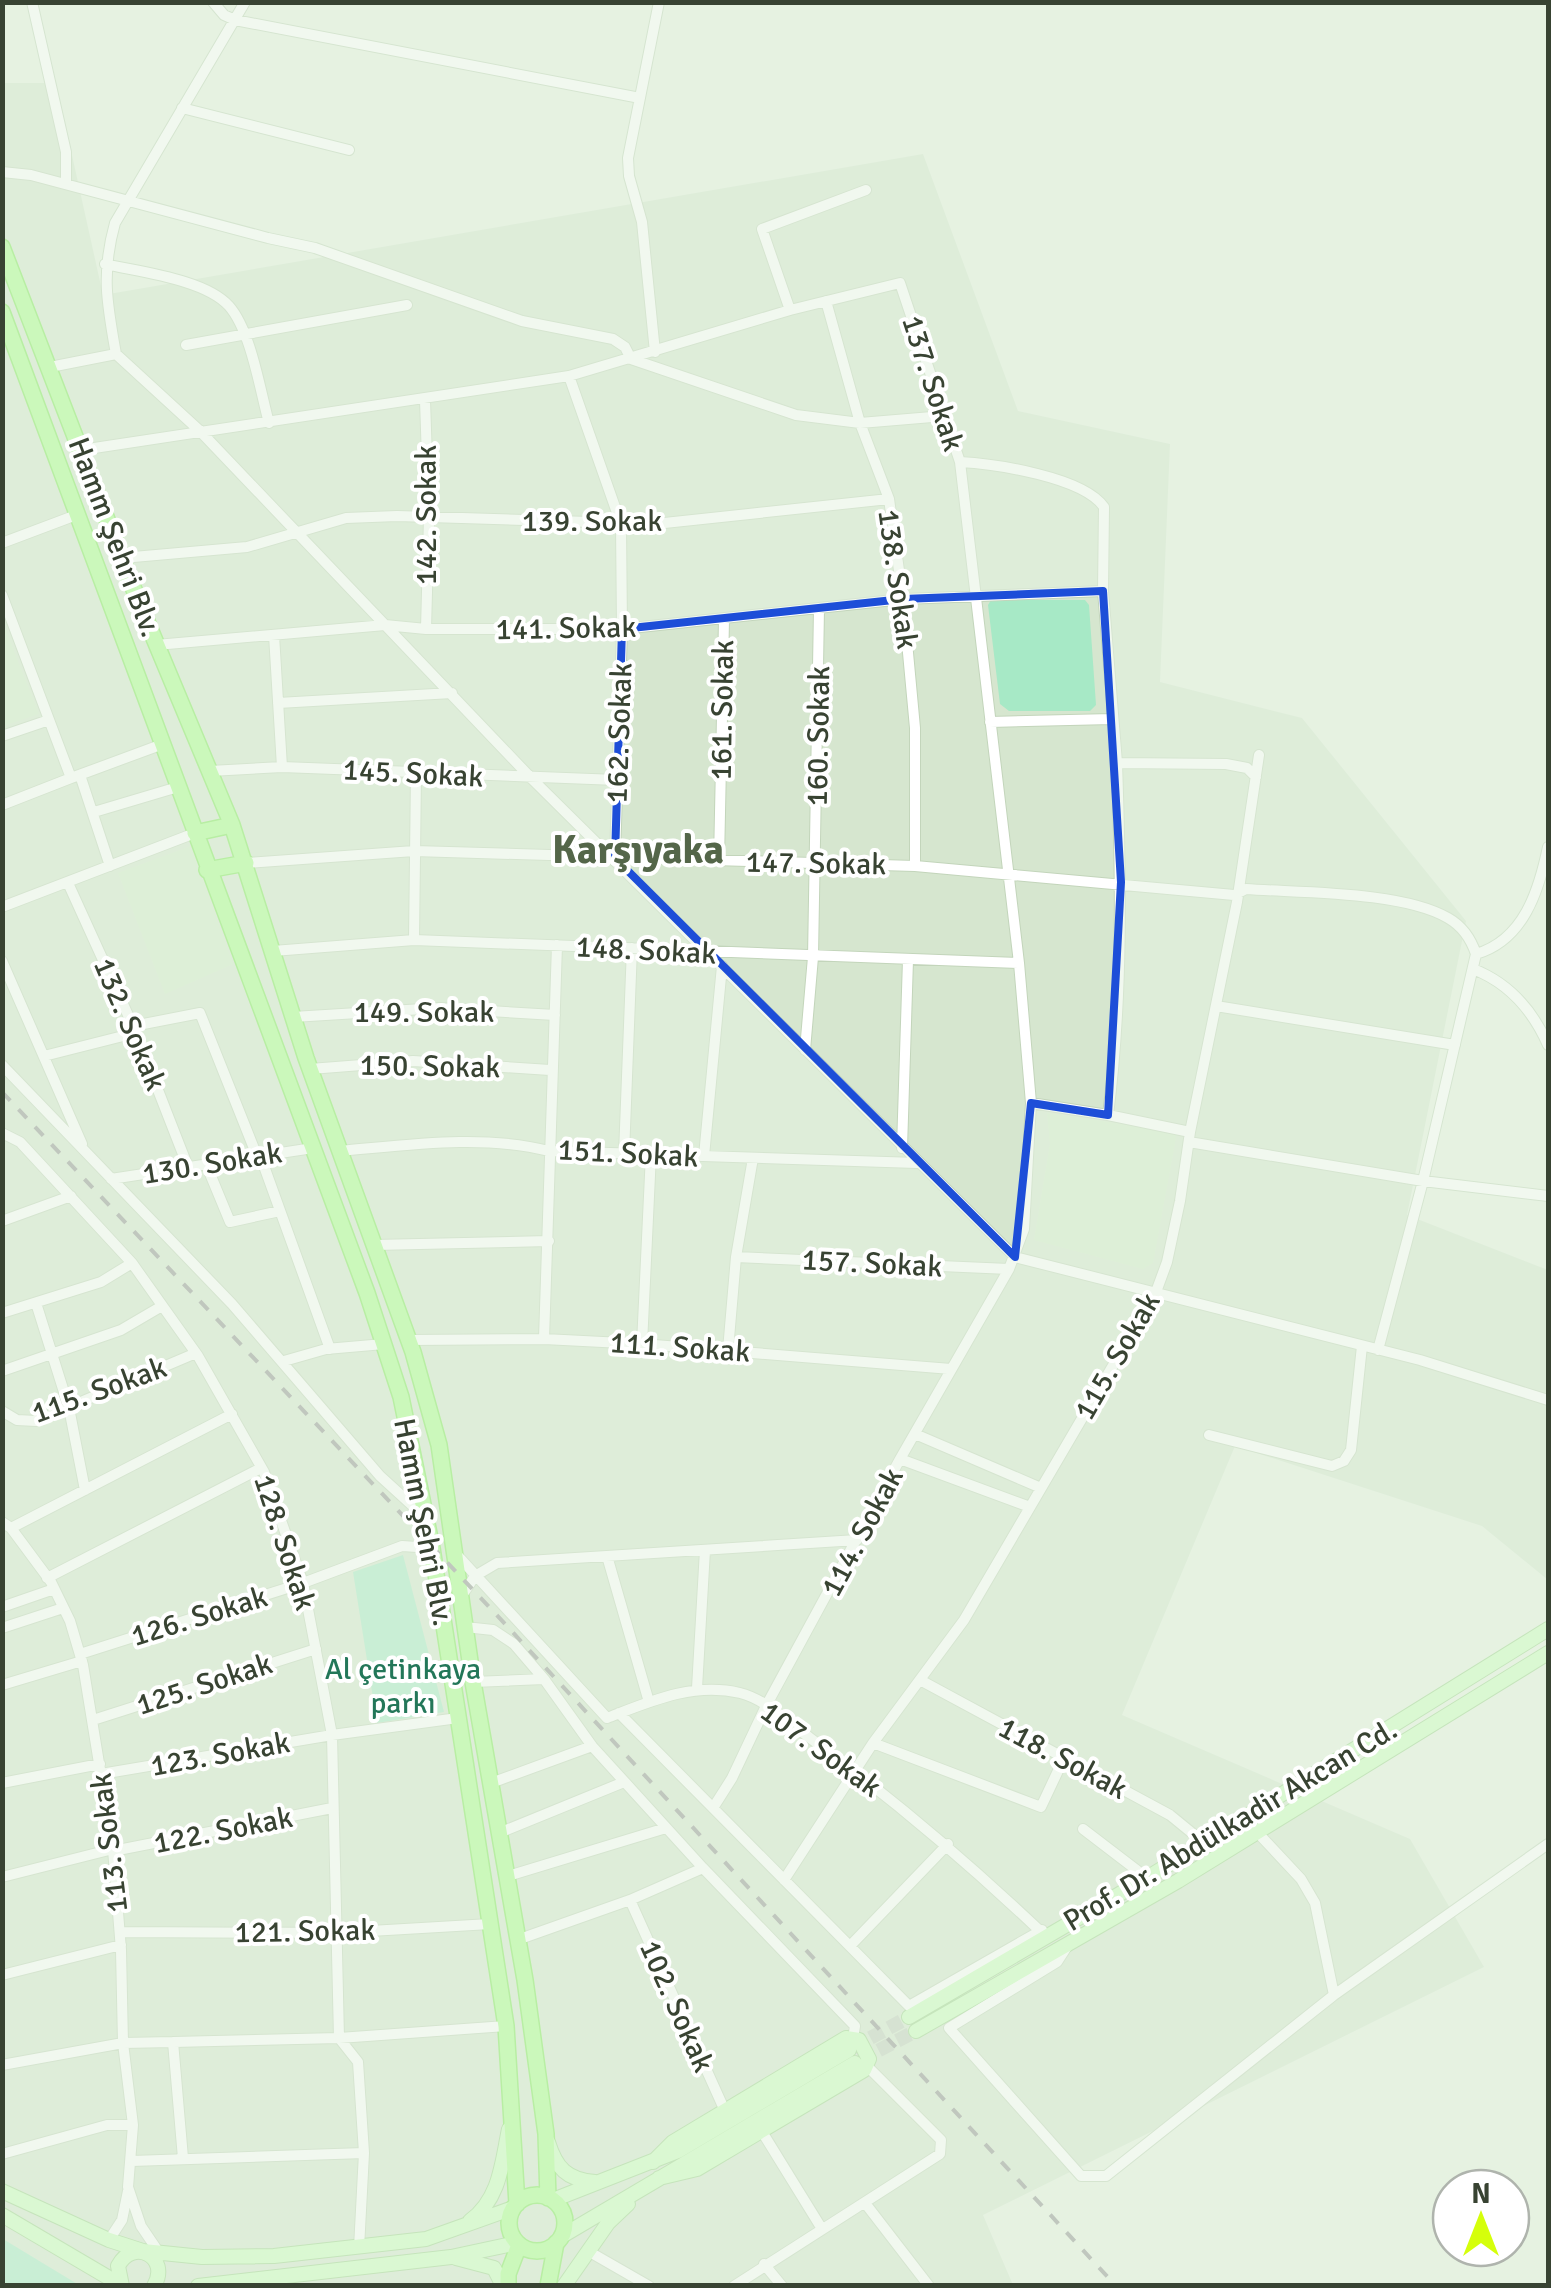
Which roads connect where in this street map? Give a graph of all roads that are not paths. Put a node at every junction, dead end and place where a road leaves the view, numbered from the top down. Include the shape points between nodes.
1 (32, 2) edge
2 (213, 2) edge
3 (246, 2) edge
4 (658, 2) edge
5 (235, 20) junction
6 (640, 98) junction
7 (182, 108) junction
8 (348, 150) dead end
9 (2, 172) edge
10 (66, 184) junction
11 (866, 190) dead end
12 (126, 200) junction
13 (2, 248) edge
14 (105, 264) junction
15 (826, 301) junction
16 (407, 305) dead end
17 (790, 310) junction
18 (2, 312) edge
19 (244, 334) junction
20 (186, 345) dead end
21 (655, 352) junction
22 (116, 354) junction
23 (631, 360) junction
24 (50, 368) junction
25 (570, 376) junction
26 (425, 400) junction
27 (944, 416) junction
28 (270, 423) junction
29 (860, 423) junction
30 (200, 431) junction
31 (81, 450) junction
32 (960, 462) junction
33 (888, 499) junction
34 (79, 514) junction
35 (429, 518) junction
36 (620, 524) junction
37 (297, 534) junction
38 (2, 543) edge
39 (122, 558) junction
40 (1104, 591) junction
41 (2, 595) edge
42 (975, 595) junction
43 (903, 599) junction
44 (819, 609) junction
45 (724, 620) junction
46 (385, 625) junction
47 (426, 629) junction
48 (622, 629) junction
49 (274, 635) junction
50 (156, 645) junction
51 (452, 693) junction
52 (278, 703) junction
53 (1112, 719) junction
54 (49, 720) junction
55 (990, 722) junction
56 (2, 736) edge
57 (163, 744) junction
58 (1259, 755) dead end
59 (1117, 763) junction
60 (282, 767) junction
61 (210, 772) junction
62 (416, 773) junction
63 (75, 777) junction
64 (1256, 778) junction
65 (532, 779) junction
66 (617, 780) junction
67 (178, 787) junction
68 (2, 805) edge
69 (94, 812) junction
70 (232, 825) junction
71 (195, 833) junction
72 (1548, 847) edge
73 (414, 851) junction
74 (615, 858) junction
75 (719, 861) junction
76 (246, 863) junction
77 (816, 864) junction
78 (110, 866) junction
79 (915, 866) junction
80 (207, 870) junction
81 (1007, 872) junction
82 (1121, 882) junction
83 (68, 883) junction
84 (1238, 892) junction
85 (2, 907) edge
86 (414, 940) junction
87 (557, 945) junction
88 (632, 948) junction
89 (273, 951) junction
90 (710, 954) junction
91 (1476, 954) junction
92 (813, 957) junction
93 (908, 960) junction
94 (2, 961) edge
95 (1019, 964) junction
96 (722, 966) junction
97 (1473, 970) junction
98 (1216, 1006) junction
99 (555, 1014) junction
100 (293, 1017) junction
101 (134, 1029) junction
102 (1455, 1045) junction
103 (1548, 1046) edge
104 (805, 1050) junction
105 (44, 1056) junction
106 (2, 1066) edge
107 (310, 1069) junction
108 (550, 1070) junction
109 (1031, 1103) junction
110 (1108, 1114) junction
111 (2, 1133) edge
112 (1189, 1137) junction
113 (313, 1148) junction
114 (902, 1148) junction
115 (340, 1151) junction
116 (549, 1151) junction
117 (86, 1153) junction
118 (624, 1154) junction
119 (651, 1154) junction
120 (259, 1156) junction
121 (704, 1156) junction
122 (753, 1158) junction
123 (917, 1163) junction
124 (206, 1164) junction
125 (188, 1166) junction
126 (112, 1179) junction
127 (1423, 1181) junction
128 (71, 1196) junction
129 (1548, 1196) edge
130 (280, 1211) junction
131 (2, 1221) edge
132 (549, 1241) junction
133 (374, 1244) junction
134 (736, 1257) junction
135 (1015, 1258) junction
136 (132, 1263) junction
137 (1009, 1269) junction
138 (1156, 1292) junction
139 (36, 1302) junction
140 (162, 1306) junction
141 (2, 1312) edge
142 (544, 1339) junction
143 (408, 1340) junction
144 (384, 1344) junction
145 (642, 1344) junction
146 (1362, 1346) junction
147 (330, 1349) junction
148 (728, 1350) junction
149 (1378, 1350) junction
150 (196, 1353) junction
151 (54, 1355) junction
152 (284, 1361) junction
153 (952, 1369) junction
154 (2, 1371) edge
155 (1548, 1400) edge
156 (69, 1408) junction
157 (2, 1411) edge
158 (232, 1414) junction
159 (915, 1434) junction
160 (1209, 1435) dead end
161 (900, 1459) junction
162 (262, 1468) junction
163 (1041, 1488) junction
164 (86, 1490) junction
165 (1030, 1507) junction
166 (426, 1519) junction
167 (7, 1525) edge
168 (857, 1540) junction
169 (432, 1548) junction
170 (705, 1550) junction
171 (453, 1551) junction
172 (607, 1556) junction
173 (475, 1576) junction
174 (50, 1583) junction
175 (304, 1584) junction
176 (460, 1598) junction
177 (2, 1607) edge
178 (63, 1608) junction
179 (465, 1627) junction
180 (2, 1628) edge
181 (1548, 1629) edge
182 (316, 1649) junction
183 (1548, 1652) edge
184 (81, 1657) junction
185 (544, 1679) junction
186 (920, 1680) junction
187 (474, 1682) junction
188 (2, 1686) edge
189 (697, 1688) junction
190 (650, 1702) junction
191 (766, 1706) junction
192 (619, 1714) junction
193 (458, 1718) junction
194 (92, 1720) junction
195 (332, 1735) junction
196 (873, 1744) junction
197 (592, 1746) junction
198 (1064, 1758) junction
199 (100, 1769) junction
200 (855, 1771) junction
201 (624, 1782) junction
202 (2, 1783) edge
203 (491, 1783) junction
204 (332, 1808) junction
205 (713, 1808) junction
206 (666, 1828) junction
207 (1082, 1829) dead end
208 (1258, 1832) junction
209 (499, 1833) junction
210 (1203, 1842) junction
211 (948, 1844) junction
212 (1548, 1844) edge
213 (113, 1850) junction
214 (703, 1868) junction
215 (2, 1877) edge
216 (505, 1878) junction
217 (1147, 1878) junction
218 (784, 1880) junction
219 (630, 1900) junction
220 (490, 1924) junction
221 (1058, 1928) junction
222 (1039, 1930) junction
223 (120, 1932) junction
224 (336, 1933) junction
225 (517, 1940) junction
226 (1070, 1942) junction
227 (121, 1945) junction
228 (850, 1946) junction
229 (2, 1975) edge
230 (1334, 1995) junction
231 (506, 2026) junction
232 (339, 2038) junction
233 (173, 2042) junction
234 (124, 2043) junction
235 (856, 2054) junction
236 (2, 2065) edge
237 (724, 2111) junction
238 (510, 2123) junction
239 (133, 2125) junction
240 (761, 2130) junction
241 (546, 2134) junction
242 (364, 2153) junction
243 (2, 2154) edge
244 (184, 2158) junction
245 (132, 2161) junction
246 (653, 2162) junction
247 (600, 2182) junction
248 (652, 2182) junction
249 (128, 2188) junction
250 (2, 2192) edge
251 (550, 2199) junction
252 (865, 2203) junction
253 (515, 2206) junction
254 (2, 2216) edge
255 (462, 2226) junction
256 (822, 2229) junction
257 (559, 2239) junction
258 (109, 2240) junction
259 (518, 2244) junction
260 (360, 2248) junction
261 (143, 2251) junction
262 (588, 2251) junction
263 (160, 2254) junction
264 (450, 2257) junction
265 (764, 2264) junction
266 (122, 2285) edge
267 (154, 2286) edge
268 (198, 2286) edge
269 (506, 2286) edge
270 (548, 2286) edge
271 (564, 2286) edge
272 (649, 2286) edge
273 (734, 2286) edge
274 (782, 2286) edge
275 (929, 2286) edge

1 - 10 street via 66,152
2 - 5 street
3 - 5 street
4 - 6 street
5 - 6 street
5 - 7 street
6 - 21 street via 629,176 642,222
7 - 8 street
7 - 12 street
9 - 10 street
10 - 12 street
11 - 17 street via 762,230
12 - 14 street
12 - 23 street via 331,253 522,321 613,339
13 - 24 main road, Hamm Şehri Blv.
14 - 19 street via 217,296
14 - 22 street
15 - 17 street, 137. Sokak
15 - 27 street, 137. Sokak via 900,282
15 - 29 street, 138. Sokak
16 - 19 street
17 - 21 street, 137. Sokak
18 - 34 main road, Hamm Şehri Blv.
19 - 20 street
19 - 28 street
21 - 23 street, 137. Sokak
22 - 24 street
22 - 30 street
23 - 25 street, 137. Sokak
23 - 29 street via 796,416
24 - 31 main road, Hamm Şehri Blv.
25 - 26 street, 137. Sokak
25 - 36 street, 162. Sokak
26 - 28 street, 137. Sokak
26 - 35 street, 142. Sokak
27 - 29 street
27 - 32 street, 137. Sokak
28 - 30 street, 137. Sokak
29 - 33 street, 138. Sokak
30 - 31 street, 137. Sokak
30 - 37 street
31 - 39 main road, Hamm Şehri Blv.
32 - 40 street via 1062,481 1097,497 1104,507
32 - 42 street, 137. Sokak
33 - 36 street, 139. Sokak
33 - 43 street, 138. Sokak
34 - 38 street
34 - 57 main road, Hamm Şehri Blv.
35 - 36 street, 139. Sokak
35 - 37 street, 139. Sokak via 346,518
35 - 47 street, 142. Sokak
36 - 48 street, 162. Sokak
37 - 39 street, 139. Sokak via 247,547
37 - 46 street
39 - 50 main road, Hamm Şehri Blv.
40 - 42 street, 141. Sokak
40 - 53 street
41 - 54 street
42 - 43 street, 141. Sokak
42 - 55 street, 137. Sokak
43 - 44 street, 141. Sokak
43 - 79 street, 138. Sokak via 916,728
44 - 45 street, 141. Sokak
44 - 77 street, 160. Sokak
45 - 48 street, 141. Sokak
45 - 75 street, 161. Sokak
46 - 47 street, 141. Sokak
46 - 49 street, 141. Sokak
46 - 51 street
47 - 48 street, 141. Sokak
48 - 66 street, 162. Sokak
49 - 50 street, 141. Sokak
49 - 52 street
50 - 61 main road, Hamm Şehri Blv.
51 - 52 street
51 - 65 street
52 - 60 street
53 - 55 street
53 - 59 street
54 - 56 street
54 - 63 street
55 - 81 street, 137. Sokak
57 - 63 street
57 - 67 main road, Hamm Şehri Blv.
58 - 64 street, 115. Sokak
59 - 64 street via 1226,764 1247,768
59 - 82 street
60 - 61 street, 145. Sokak
60 - 62 street, 145. Sokak
61 - 70 main road, Hamm Şehri Blv.
62 - 65 street, 145. Sokak
62 - 73 street
63 - 68 street
63 - 69 street
64 - 84 street, 115. Sokak
65 - 66 street, 145. Sokak
65 - 74 street
66 - 74 street, 162. Sokak
67 - 69 street
67 - 71 main road, Hamm Şehri Blv.
69 - 78 street
70 - 71 main road
70 - 76 main road, Hamm Şehri Blv.
71 - 78 street
71 - 80 main road, Hamm Şehri Blv.
72 - 91 street via 1528,911 1505,937
73 - 74 street, 147. Sokak
73 - 76 street, 147. Sokak
73 - 86 street
74 - 75 street, 147. Sokak
74 - 90 street
75 - 77 street, 147. Sokak
76 - 80 main road
76 - 89 main road, Hamm Şehri Blv.
77 - 79 street, 147. Sokak
77 - 92 street, 160. Sokak
78 - 83 street
79 - 81 street, 147. Sokak
80 - 113 main road, Hamm Şehri Blv.
81 - 82 street, 147. Sokak
81 - 95 street, 137. Sokak
82 - 84 street, 147. Sokak
82 - 110 street
83 - 85 street
83 - 101 street, 132. Sokak
84 - 91 street, 147. Sokak via 1385,900 1446,916
84 - 98 street, 115. Sokak
86 - 87 street, 148. Sokak
86 - 89 street, 148. Sokak
87 - 88 street, 148. Sokak
87 - 99 street
88 - 90 street, 148. Sokak
88 - 118 street
89 - 100 main road, Hamm Şehri Blv.
90 - 92 street, 148. Sokak
90 - 96 street
91 - 97 street
92 - 93 street, 148. Sokak
92 - 104 street, 160. Sokak
93 - 95 street, 148. Sokak
93 - 114 street
94 - 105 street
95 - 109 street, 137. Sokak
96 - 104 street
96 - 121 street
97 - 102 street
97 - 103 street via 1526,1006
98 - 102 street
98 - 112 street, 115. Sokak
99 - 100 street, 149. Sokak via 439,1008
99 - 108 street
100 - 107 main road, Hamm Şehri Blv.
101 - 105 street
101 - 120 street via 200,1014
101 - 125 street, 132. Sokak
102 - 127 street
104 - 114 street
105 - 117 street
106 - 117 street
107 - 108 street, 150. Sokak via 413,1061
107 - 115 main road, Hamm Şehri Blv.
108 - 116 street
109 - 110 street
109 - 135 street, 137. Sokak via 1024,1229
110 - 112 street
111 - 128 street, 128. Sokak via 20,1142
112 - 127 street
112 - 138 street, 115. Sokak
113 - 120 street, 130. Sokak
113 - 144 main road, Hamm Şehri Blv.
114 - 123 street
115 - 116 street, 151. Sokak via 516,1142
115 - 133 main road, Hamm Şehri Blv.
116 - 118 street, 151. Sokak
116 - 132 street
117 - 126 street
118 - 119 street, 151. Sokak
119 - 121 street, 151. Sokak
119 - 145 street
120 - 124 street, 130. Sokak
120 - 130 street
121 - 122 street, 151. Sokak
122 - 123 street, 151. Sokak
122 - 134 street
123 - 135 street
124 - 125 street, 130. Sokak
124 - 130 street via 230,1222
125 - 126 street, 130. Sokak
126 - 152 street
127 - 129 street
127 - 149 street
128 - 131 street
128 - 136 street, 128. Sokak
130 - 147 street
132 - 133 street
132 - 142 street
133 - 143 main road, Hamm Şehri Blv.
134 - 137 street, 157. Sokak
134 - 148 street
135 - 137 street, 114. Sokak
135 - 138 street
136 - 139 street via 101,1282
136 - 140 street, 128. Sokak
137 - 153 street, 114. Sokak
138 - 146 street
138 - 163 street, 115. Sokak
139 - 141 street
139 - 151 street
140 - 150 street, 128. Sokak
140 - 151 street
142 - 143 street, 111. Sokak
142 - 145 street, 111. Sokak
143 - 171 main road, Hamm Şehri Blv. via 440,1445
144 - 147 street
144 - 166 main road, Hamm Şehri Blv.
145 - 148 street, 111. Sokak
146 - 149 street
146 - 160 street via 1351,1450 1340,1464
147 - 152 street
148 - 153 street, 111. Sokak
149 - 155 street
150 - 156 street, 115. Sokak
150 - 158 street, 128. Sokak
151 - 154 street
151 - 156 street
152 - 166 street via 380,1476
153 - 159 street, 114. Sokak
156 - 157 street, 115. Sokak via 36,1421
156 - 164 street
158 - 162 street, 128. Sokak
158 - 164 street
159 - 161 street, 114. Sokak
159 - 163 street
161 - 165 street
161 - 168 street, 114. Sokak
162 - 174 street
162 - 175 street, 128. Sokak
163 - 165 street, 115. Sokak
164 - 167 street
165 - 186 street, 115. Sokak
166 - 169 main road, Hamm Şehri Blv.
167 - 174 street, 113. Sokak
168 - 170 street
168 - 191 street, 114. Sokak
169 - 175 street, 126. Sokak via 402,1546
169 - 193 main road, Hamm Şehri Blv.
170 - 172 street
170 - 189 street
171 - 173 street
171 - 176 main road, Hamm Şehri Blv.
172 - 173 street via 496,1563
172 - 190 street
173 - 176 street
173 - 192 street via 608,1718
174 - 177 street
174 - 178 street, 113. Sokak
175 - 182 street, 128. Sokak
175 - 184 street, 126. Sokak
176 - 179 main road, Hamm Şehri Blv.
178 - 180 street
178 - 184 street, 113. Sokak
179 - 185 street via 493,1630
179 - 187 main road, Hamm Şehri Blv.
181 - 210 main road, Prof. Dr. Abdülkadir Akcan Cd.
182 - 194 street, 125. Sokak
182 - 195 street, 128. Sokak
183 - 208 main road, Prof. Dr. Abdülkadir Akcan Cd.
184 - 188 street, 126. Sokak
184 - 194 street, 113. Sokak
185 - 187 street
185 - 197 street
186 - 196 street, 115. Sokak
186 - 198 street, 118. Sokak
187 - 203 main road, Hamm Şehri Blv.
189 - 190 street, 107. Sokak
189 - 191 street, 107. Sokak via 743,1694
190 - 192 street, 107. Sokak
191 - 200 street, 107. Sokak
191 - 205 street, 114. Sokak
192 - 205 street
193 - 195 street, 123. Sokak
193 - 220 main road, Hamm Şehri Blv.
194 - 199 street, 113. Sokak
195 - 199 street, 123. Sokak
195 - 204 street, 128. Sokak
196 - 198 street via 1040,1807
196 - 200 street, 115. Sokak
197 - 201 street
197 - 203 street
198 - 210 street, 118. Sokak via 1170,1815
199 - 202 street, 123. Sokak
199 - 213 street, 113. Sokak
200 - 211 street, 107. Sokak
200 - 218 street, 115. Sokak
201 - 206 street
201 - 209 street
203 - 209 main road, Hamm Şehri Blv.
204 - 213 street, 122. Sokak
204 - 224 street, 128. Sokak
205 - 218 street
206 - 214 street
206 - 216 street
207 - 217 street
208 - 226 main road, Prof. Dr. Abdülkadir Akcan Cd.
208 - 230 street via 1315,1903
209 - 216 main road, Hamm Şehri Blv.
210 - 217 main road, Prof. Dr. Abdülkadir Akcan Cd.
211 - 222 street, 107. Sokak
211 - 228 street
212 - 230 street
213 - 215 street, 122. Sokak
213 - 223 street, 113. Sokak
214 - 219 street
214 - 235 street via 855,2026
216 - 225 main road, Hamm Şehri Blv.
217 - 221 main road, Prof. Dr. Abdülkadir Akcan Cd.
218 - 228 street
219 - 225 street
219 - 237 street, 102. Sokak
220 - 224 street, 121. Sokak
220 - 231 main road, Hamm Şehri Blv.
221 - 222 street
221 - 226 main road, Prof. Dr. Abdülkadir Akcan Cd. via 912,2024
222 - 228 street via 909,2006
223 - 224 street, 121. Sokak
223 - 227 street, 113. Sokak
224 - 232 street, 128. Sokak
225 - 241 main road, Hamm Şehri Blv.
226 - 230 street via 1058,1962 949,2028 1081,2176 1106,2176
227 - 229 street
227 - 234 street, 113. Sokak
231 - 232 street
231 - 238 main road, Hamm Şehri Blv.
232 - 233 street
232 - 242 street, 128. Sokak via 358,2062
233 - 234 street
233 - 244 street
234 - 236 street
234 - 239 street, 113. Sokak
235 - 237 main road via 846,2038
235 - 240 main road via 864,2070
235 - 246 main road
235 - 248 main road
235 - 252 street via 940,2140 940,2154
237 - 246 main road
238 - 253 main road, Hamm Şehri Blv.
238 - 255 main road via 498,2184 479,2214
239 - 243 street via 107,2125
239 - 245 street, 113. Sokak
240 - 248 main road via 697,2169
240 - 256 street
241 - 247 main road via 568,2176
241 - 251 main road, Hamm Şehri Blv.
242 - 244 street
242 - 260 street, 128. Sokak
244 - 245 street
245 - 249 street, 113. Sokak
246 - 247 main road
247 - 251 main road
248 - 257 main road
248 - 262 main road
249 - 258 street, 113. Sokak via 122,2220
249 - 263 street
250 - 258 main road
251 - 253 main road via 532,2196
251 - 257 main road via 562,2212
252 - 256 street
252 - 275 street
253 - 255 main road
253 - 259 main road via 509,2226
254 - 266 main road
255 - 260 main road via 426,2239
256 - 265 street
257 - 259 main road via 538,2251
257 - 270 main road
258 - 261 main road
259 - 264 main road
259 - 269 main road
260 - 263 main road via 274,2256
261 - 263 main road
261 - 266 main road via 120,2260
261 - 267 main road via 158,2264
262 - 271 main road
262 - 272 street
264 - 268 main road
264 - 269 main road via 494,2268
265 - 273 street
265 - 274 street

